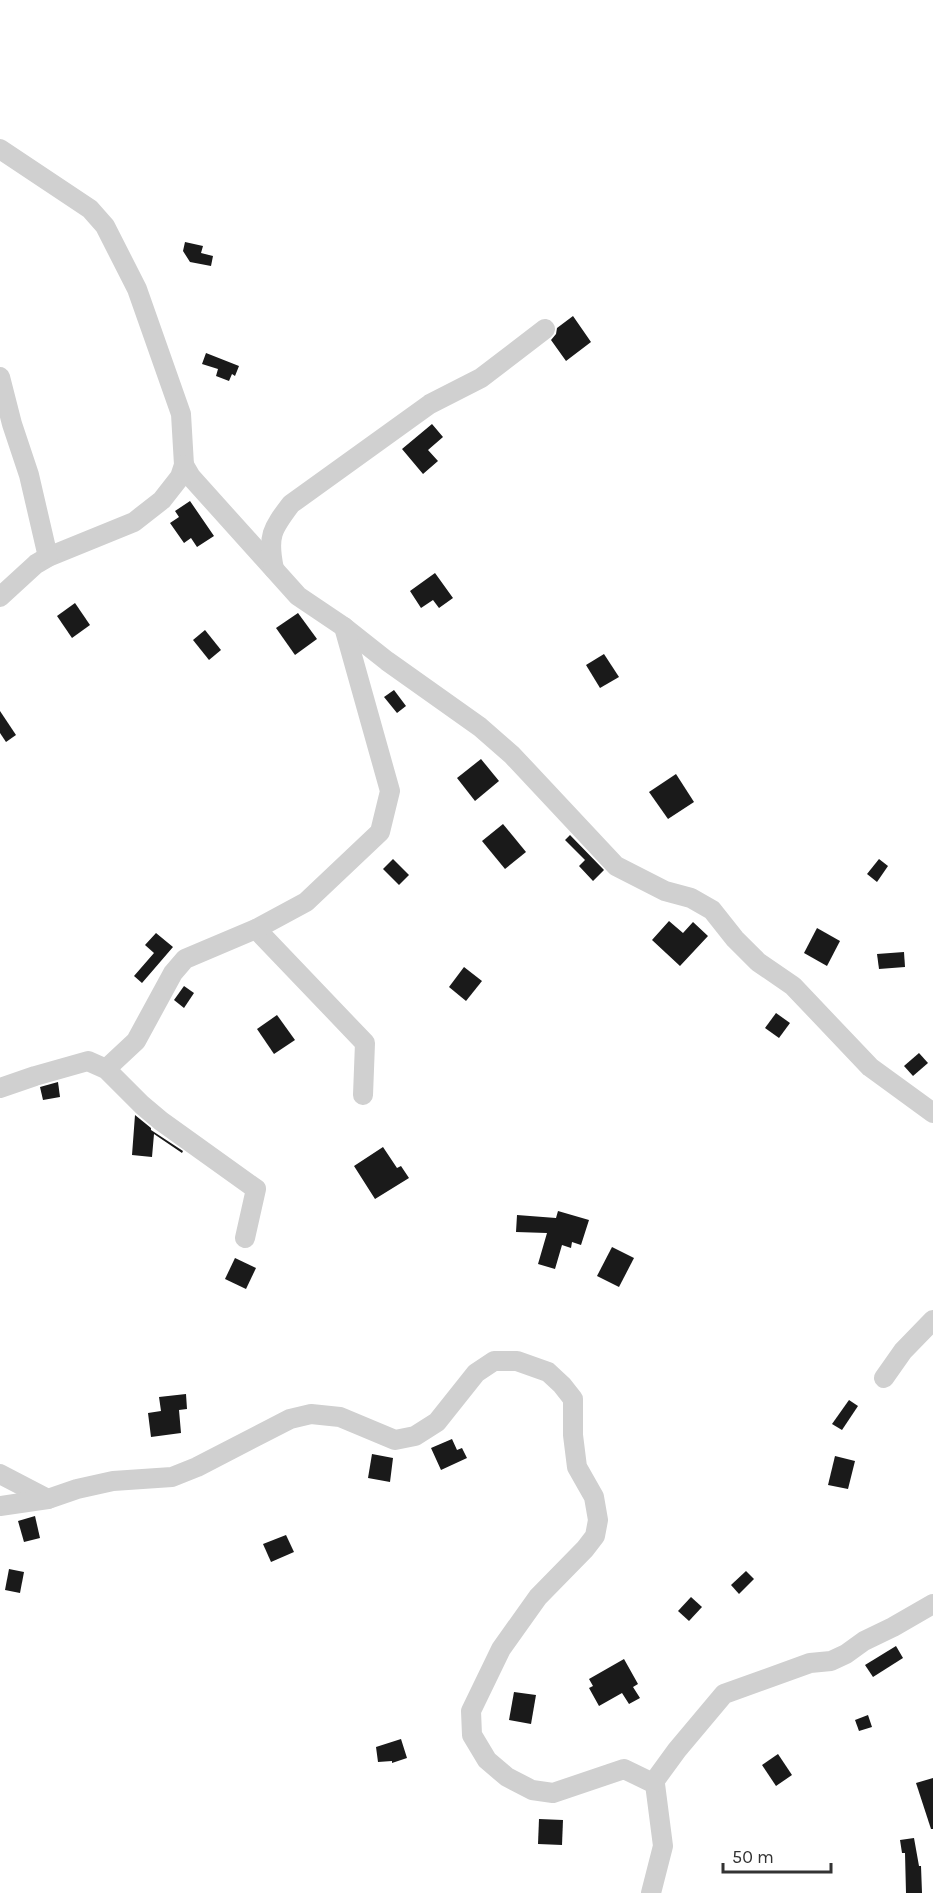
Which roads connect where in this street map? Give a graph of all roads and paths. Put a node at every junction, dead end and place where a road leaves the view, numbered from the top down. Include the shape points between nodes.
1 (0, 149) edge
2 (545, 328) dead end
3 (0, 377) edge
4 (184, 465) junction
5 (48, 557) junction
6 (274, 569) junction
7 (0, 597) edge
8 (344, 627) junction
9 (256, 929) junction
10 (106, 1069) junction
11 (0, 1088) edge
12 (363, 1095) dead end
13 (933, 1113) edge
14 (245, 1238) dead end
15 (933, 1320) edge
16 (884, 1378) dead end
17 (0, 1474) edge
18 (48, 1499) junction
19 (0, 1506) edge
20 (933, 1604) edge
21 (653, 1783) junction
22 (651, 1893) edge

1 - 4 street via 90,209 105,226 137,289 180,414
2 - 6 street via 481,378 430,404 291,504 275,525 270,541
3 - 5 street
4 - 5 street via 180,477 149,512 134,522
4 - 6 street
5 - 7 street
6 - 8 street via 298,596
8 - 9 street via 390,791 380,832 306,902
8 - 13 street via 512,755 616,866 712,910 742,947 793,986 870,1067
9 - 10 street via 185,959 173,973 136,1041
9 - 12 street via 364,1042
10 - 11 street via 88,1061
10 - 14 street via 161,1121 256,1190
15 - 16 street
17 - 18 street
18 - 19 street
18 - 21 street via 113,1482 172,1477 290,1419 311,1414 340,1417 395,1440 415,1436 437,1422 476,1373 494,1361 517,1361 548,1372 573,1399 577,1467 594,1497 598,1520 595,1536 538,1597 501,1649 471,1711 472,1735 487,1760 507,1777 532,1790 554,1793 624,1769
20 - 21 street via 831,1661 810,1663 724,1694
21 - 22 street via 663,1846

